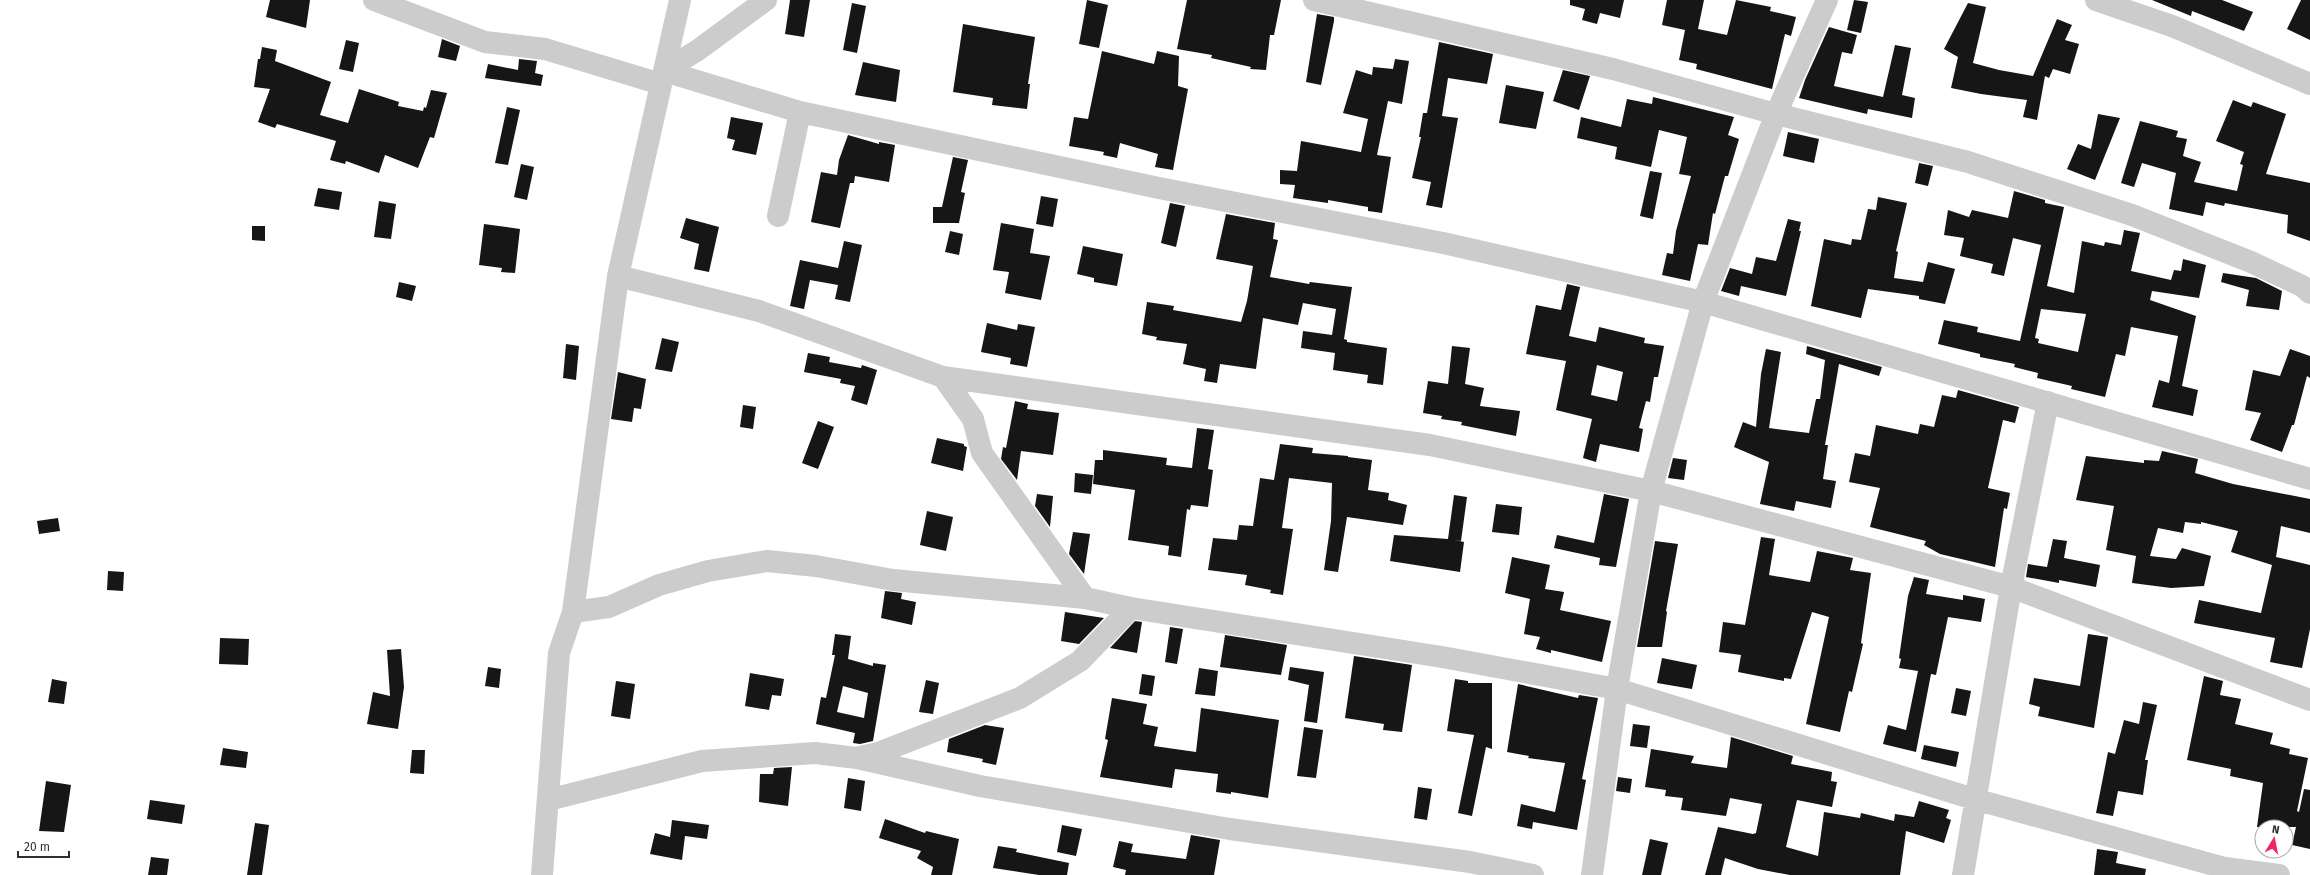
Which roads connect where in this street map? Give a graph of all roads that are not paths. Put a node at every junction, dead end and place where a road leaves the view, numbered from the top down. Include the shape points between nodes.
1 (374, 0) edge
2 (680, 0) edge
3 (766, 0) edge
4 (1314, 0) edge
5 (1827, 0) edge
6 (2096, 0) edge
7 (1350, 5) edge
8 (663, 77) junction
9 (2310, 84) edge
10 (800, 112) junction
11 (1776, 114) junction
12 (778, 216) dead end
13 (618, 276) junction
14 (2310, 293) edge
15 (1703, 302) junction
16 (943, 377) junction
17 (2048, 402) junction
18 (2310, 479) edge
19 (1651, 491) junction
20 (2011, 587) junction
21 (1085, 598) junction
22 (1131, 608) junction
23 (573, 612) junction
24 (1617, 689) junction
25 (2310, 700) edge
26 (857, 758) junction
27 (1974, 799) junction
28 (548, 800) junction
29 (542, 875) edge
30 (1533, 875) edge
31 (1592, 875) edge
32 (1963, 875) edge
33 (2279, 875) edge

1 - 8 street via 484,42 545,49
2 - 8 street
3 - 8 street
4 - 7 street
5 - 11 street
6 - 9 street via 2172,26
7 - 11 street via 1613,70
8 - 10 street
8 - 13 street
10 - 12 street
10 - 15 street via 1160,188 1443,243
11 - 14 street via 1968,162 2132,215 2251,262 2302,286
11 - 15 street
13 - 16 street via 759,311
13 - 23 street
15 - 17 street
15 - 19 street
16 - 19 street via 1430,445
16 - 21 street via 973,419 982,453
17 - 18 street
17 - 20 street
19 - 20 street
19 - 24 street
20 - 25 street
20 - 27 street
21 - 22 street
21 - 23 street via 893,580 816,566 767,561 708,571 659,585 609,607
22 - 24 street via 1442,657
22 - 26 street via 1080,661 1020,698 878,753
23 - 28 street via 559,653
24 - 27 street
24 - 31 street
26 - 28 street via 815,753 702,761
26 - 30 street via 980,786 1222,828 1470,862
27 - 32 street
27 - 33 street via 2225,868
28 - 29 street

